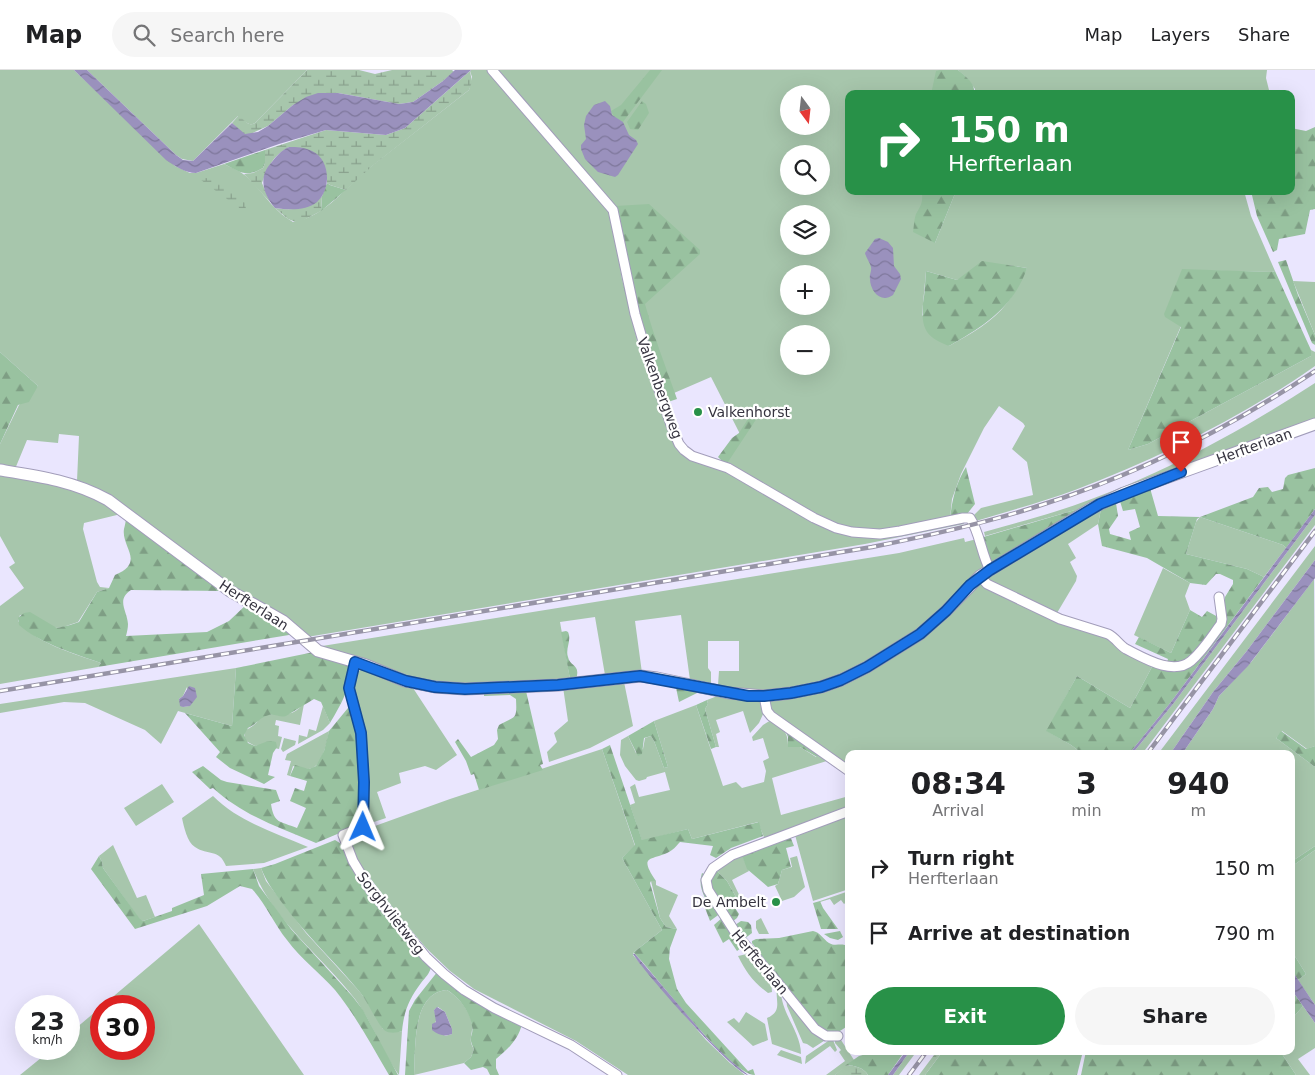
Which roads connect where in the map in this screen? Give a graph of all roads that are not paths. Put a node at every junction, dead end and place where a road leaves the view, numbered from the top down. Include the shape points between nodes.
1 (492, 70) edge
2 (1315, 424) edge
3 (0, 470) edge
4 (985, 573) junction
5 (1219, 597) dead end
6 (355, 662) junction
7 (764, 696) junction
8 (845, 769) edge
9 (845, 813) edge
10 (838, 1036) dead end
11 (617, 1075) edge

1 - 4 street, Valkenbergweg via 613,210 644,346 674,431 684,450 692,456 728,468 814,518 852,532 880,534 970,518 984,558
2 - 4 street, Herfterlaan via 1110,499
3 - 6 street, Herfterlaan via 56,479 101,496 230,591 283,621 314,649
4 - 5 street via 988,584 1060,618 1108,634 1125,648 1170,667 1179,667 1192,660 1221,624
4 - 7 street, Herfterlaan via 920,634 867,667 821,687
6 - 7 street, Herfterlaan via 406,681 435,687 558,685 640,676 729,693
6 - 11 street, Sorghvlietweg via 349,688 361,733 363,827 342,836 360,874 421,951 454,982 494,1008 570,1046
7 - 8 street via 771,716
9 - 10 street, Herfterlaan via 732,855 712,868 706,880 708,890 736,936 815,1029 826,1036

